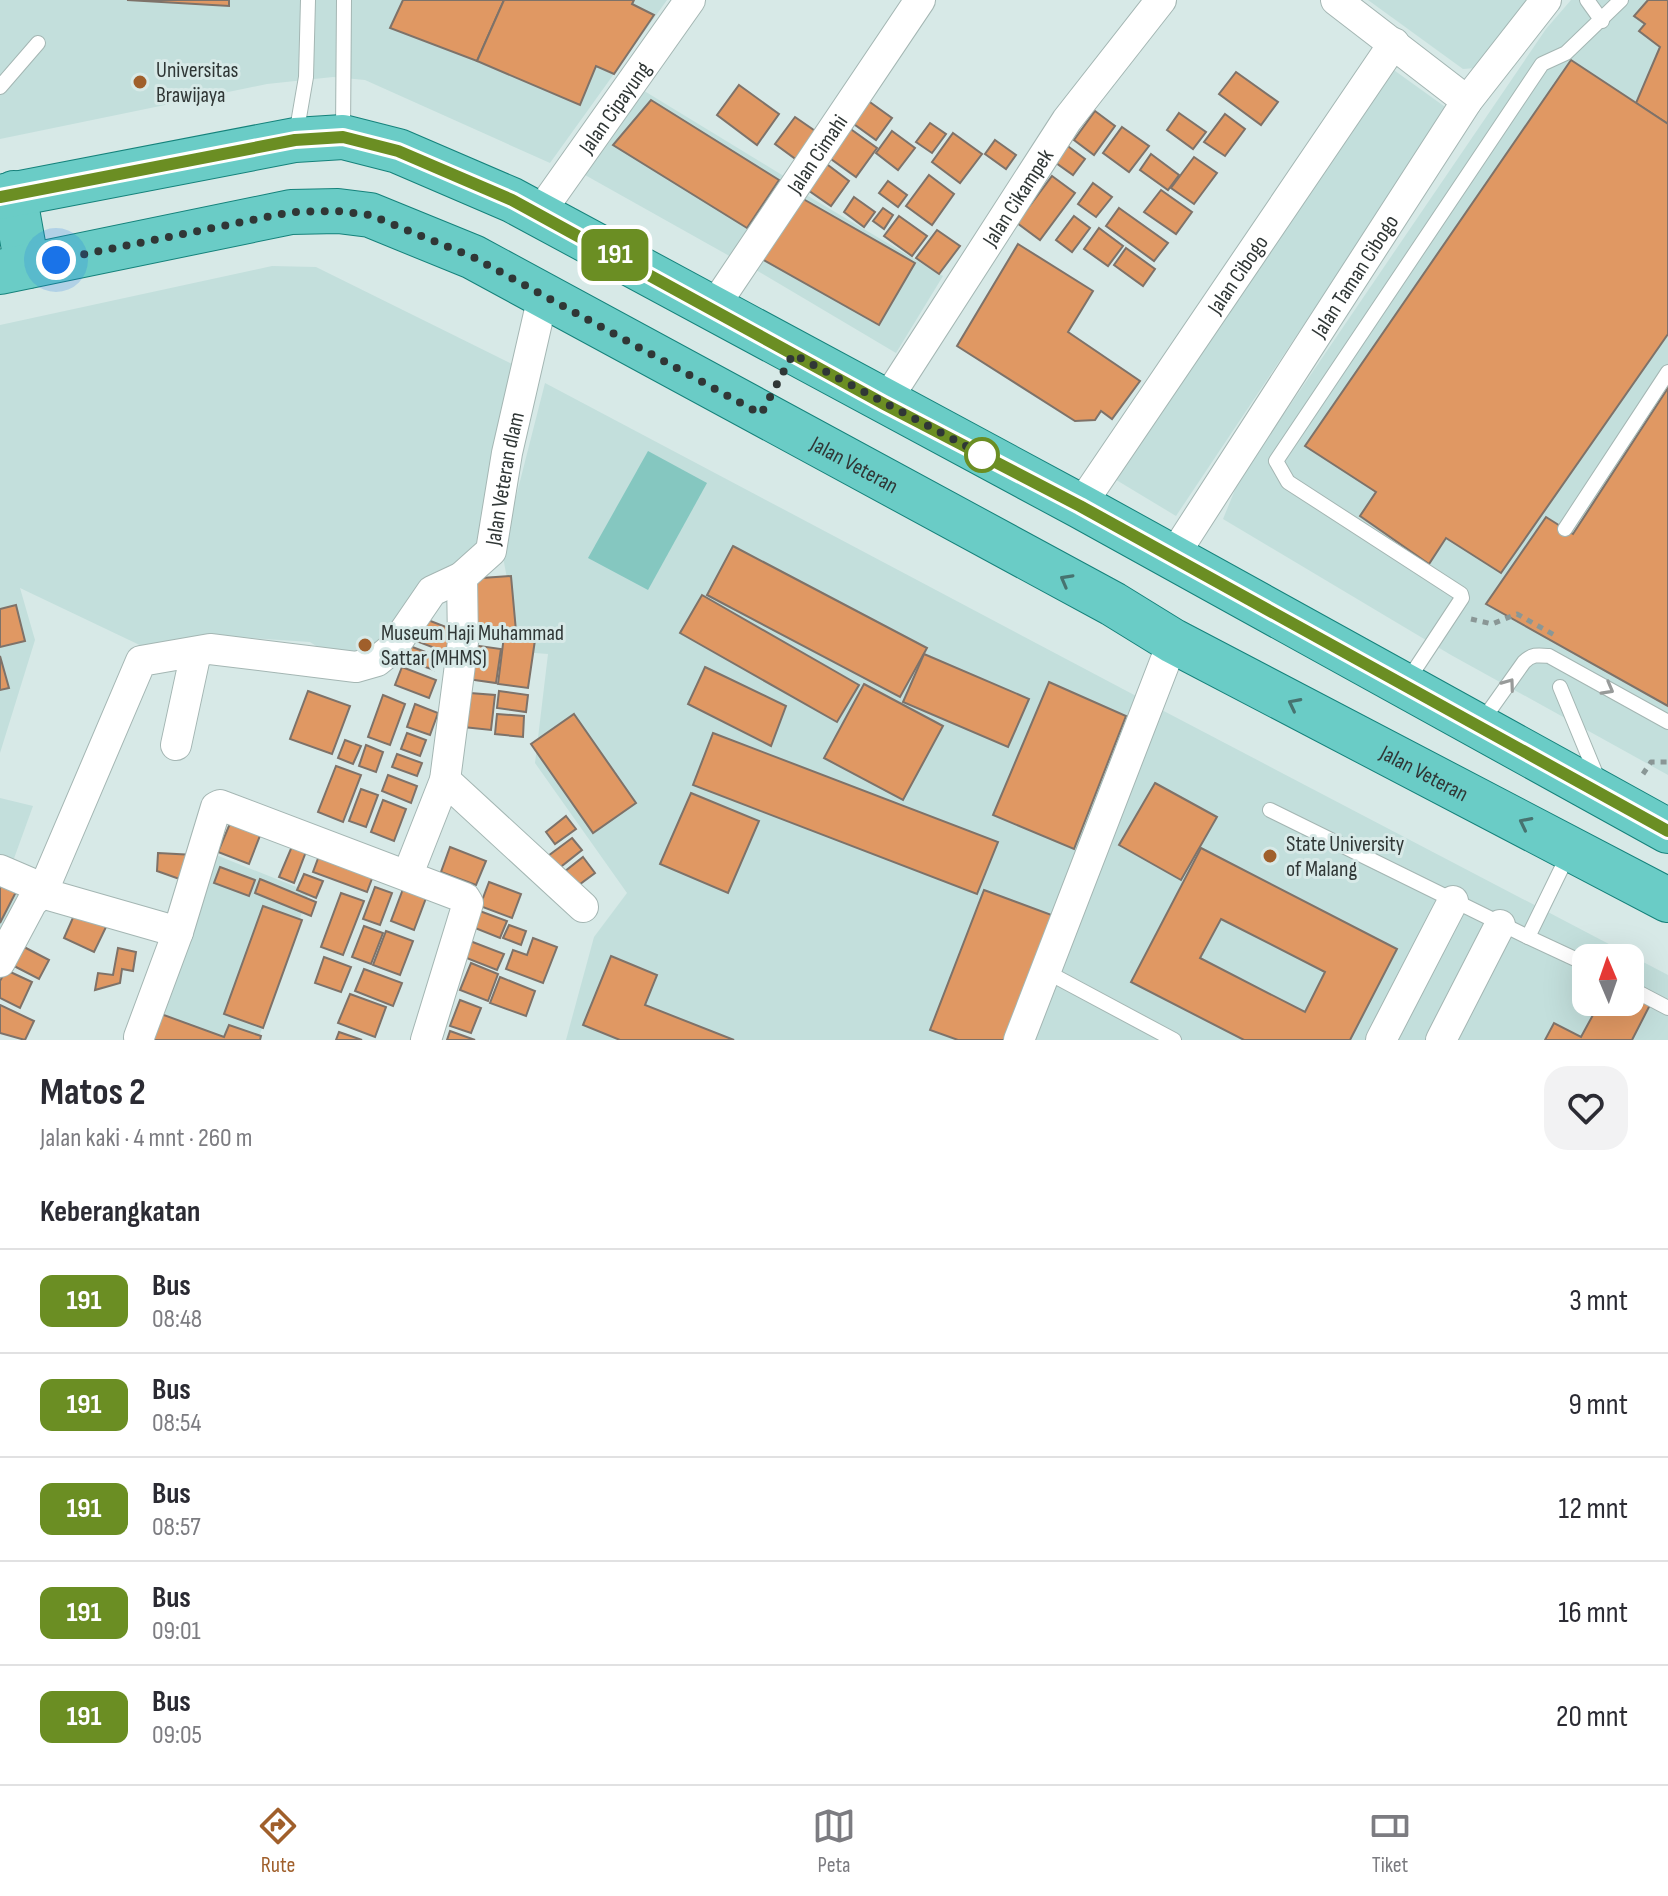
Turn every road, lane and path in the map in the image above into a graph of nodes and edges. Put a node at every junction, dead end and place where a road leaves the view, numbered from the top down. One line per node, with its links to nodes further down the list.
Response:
1 (308, 0): 16 (lane)
2 (344, 0): 15 (lane)
3 (690, 0): 18 (street, Jalan Cipayung)
4 (920, 0): 21 (street, Jalan Cimahi)
5 (1161, 0): 24 (street, Jalan Cikampek)
6 (1336, 0): 12 (street)
7 (1546, 0): 14 (street, Jalan Taman Cibogo)
8 (1587, 0): 10 (lane)
9 (1621, 0): 10 (lane)
10 (1605, 11): 32 (lane)
11 (38, 43): 13 (lane)
12 (1394, 43): 14 (street); 26 (street, Jalan Cibogo)
13 (0, 87)
14 (1467, 101): 28 (street, Jalan Taman Cibogo)
15 (343, 137): 16 (main road); 18 (main road)
16 (295, 140): 17 (main road)
17 (7, 195): 19 (main road)
18 (538, 215): 21 (main road)
19 (13, 269): 20 (main road, Jalan Veteran)
20 (543, 296): 25 (main road, Jalan Veteran); 29 (street, Jalan Veteran dlam)
21 (713, 308): 22 (main road)
22 (793, 354): 24 (main road); 25 (main road)
23 (1668, 372): 27 (lane)
24 (884, 404): 26 (main road)
25 (761, 414): 30 (main road, Jalan Veteran, one-way to 25)
26 (1080, 506): 28 (main road)
27 (1565, 529)
28 (1172, 558): 32 (main road)
29 (462, 577): 31 (street, Jalan Veteran dlam); 39 (street)
30 (1173, 641): 43 (main road, Jalan Veteran, one-way to 30); 55 (street)
31 (196, 652): 36 (street); 46 (street, Jalan Veteran dlam)
32 (1403, 687): 35 (main road)
33 (1560, 687): 40 (lane)
34 (1668, 722): 35 (lane, one-way to 34)
35 (1478, 727): 40 (main road)
36 (176, 745)
37 (1668, 762): 38 (path)
38 (1643, 774)
39 (445, 780): 45 (street); 49 (street)
40 (1606, 800): 42 (main road)
41 (1270, 810): 48 (lane)
42 (1668, 831)
43 (1572, 847): 47 (main road, Jalan Veteran); 52 (lane)
44 (0, 870): 46 (street)
45 (408, 874): 51 (street); 59 (street)
46 (42, 893): 51 (street); 54 (street)
47 (1668, 900)
48 (1453, 901): 50 (lane); 62 (street)
49 (583, 907)
50 (1500, 925): 52 (lane); 63 (street)
51 (178, 932): 58 (street)
52 (1528, 937): 53 (lane)
53 (1572, 957)
54 (0, 962)
55 (1047, 972): 60 (street); 61 (lane)
56 (1644, 995): 57 (lane)
57 (1668, 1008)
58 (139, 1037)
59 (426, 1040)
60 (1019, 1040)
61 (1174, 1040)
62 (1381, 1040)
63 (1441, 1040)

